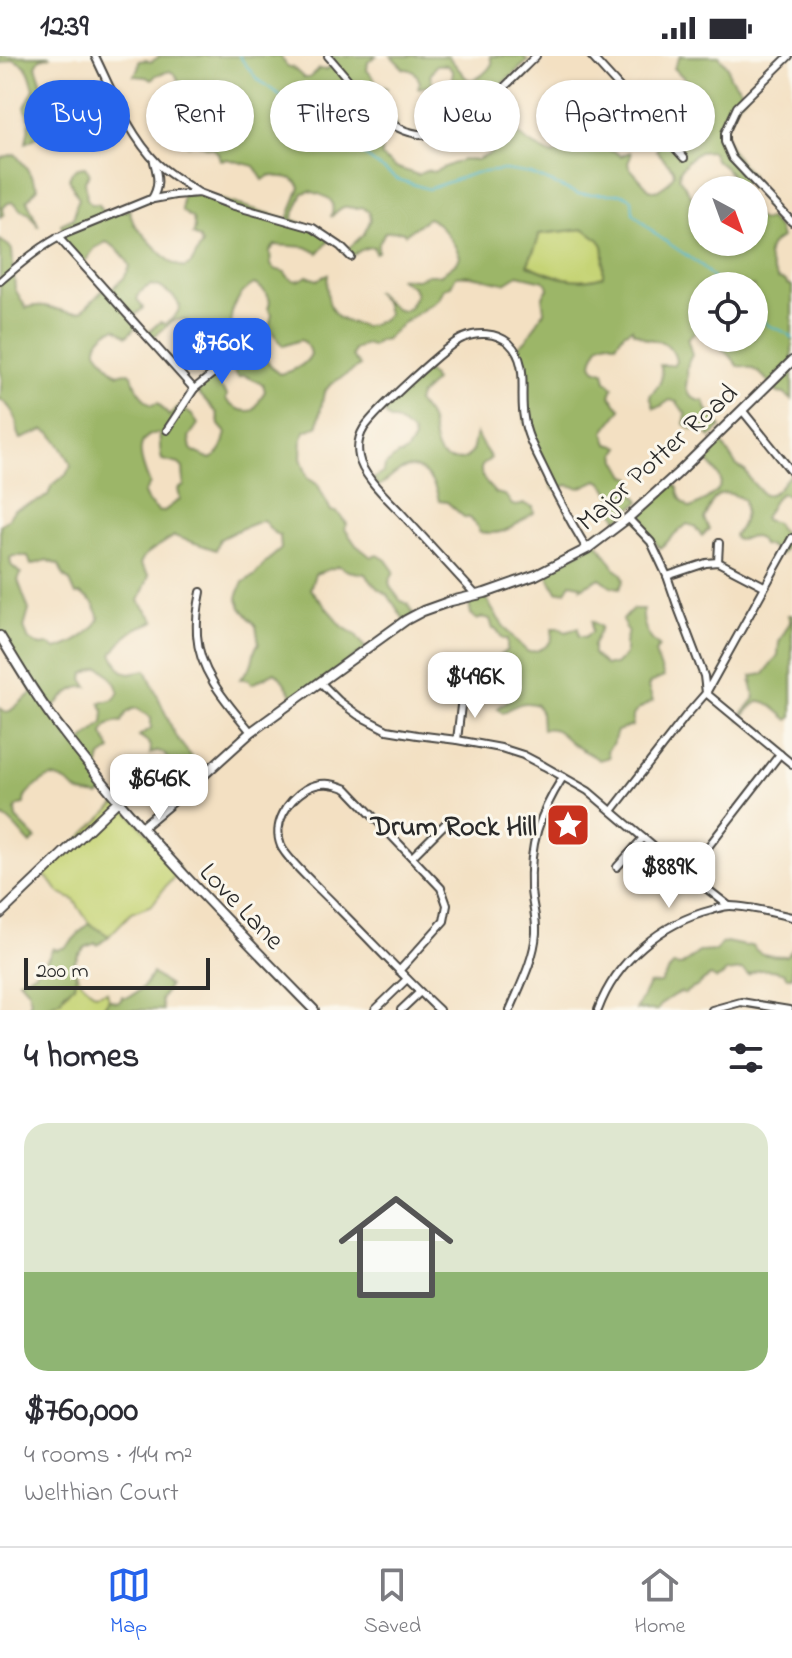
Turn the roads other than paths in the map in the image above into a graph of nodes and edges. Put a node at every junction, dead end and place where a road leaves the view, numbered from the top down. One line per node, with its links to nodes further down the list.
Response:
1 (95, 56): 6 (street)
2 (328, 56): 3 (street)
3 (536, 56)
4 (591, 56): 7 (street)
5 (789, 56): 10 (street)
6 (153, 158): 8 (street); 9 (street)
7 (684, 158)
8 (199, 193): 9 (street); 12 (street)
9 (151, 200): 11 (street)
10 (792, 222)
11 (58, 237): 13 (street); 16 (street)
12 (351, 257)
13 (0, 281)
14 (265, 331): 16 (street)
15 (792, 361): 17 (street, Major Potter Road)
16 (194, 389): 18 (street)
17 (742, 410): 19 (street); 20 (street, Major Potter Road)
18 (167, 430)
19 (792, 472)
20 (628, 518): 23 (street, Major Potter Road); 25 (street)
21 (792, 538): 26 (street)
22 (719, 543): 24 (street)
23 (587, 549): 28 (street, Major Potter Road); 28 (street)
24 (718, 562): 25 (street); 26 (street)
25 (667, 576): 33 (street)
26 (764, 586): 33 (street)
27 (201, 592): 35 (street)
28 (477, 595): 32 (street, Major Potter Road)
29 (0, 636): 30 (street, Love Lane)
30 (8, 649): 31 (street); 40 (street, Love Lane)
31 (0, 657)
32 (320, 682): 35 (street, Major Potter Road); 36 (street)
33 (706, 693): 37 (street); 41 (street)
34 (462, 697): 36 (street)
35 (251, 732): 43 (street, Major Potter Road)
36 (457, 740): 39 (street)
37 (780, 754): 38 (street); 47 (street)
38 (792, 764)
39 (563, 777): 41 (street); 58 (street)
40 (119, 800): 43 (street, Love Lane); 49 (street)
41 (612, 811): 44 (street)
42 (445, 824): 45 (street)
43 (142, 827): 54 (street, Love Lane)
44 (643, 838): 46 (street); 47 (street)
45 (412, 857): 51 (street); 51 (street)
46 (617, 867)
47 (687, 874): 48 (street)
48 (729, 906): 50 (street); 59 (street)
49 (0, 914)
50 (792, 917)
51 (399, 971): 52 (street)
52 (407, 979): 53 (street); 55 (street)
53 (420, 992): 56 (street); 57 (street)
54 (314, 1010)
55 (375, 1010)
56 (401, 1010)
57 (439, 1010)
58 (510, 1010)
59 (598, 1010)
60 (712, 1010): 61 (street)
61 (789, 1010)

